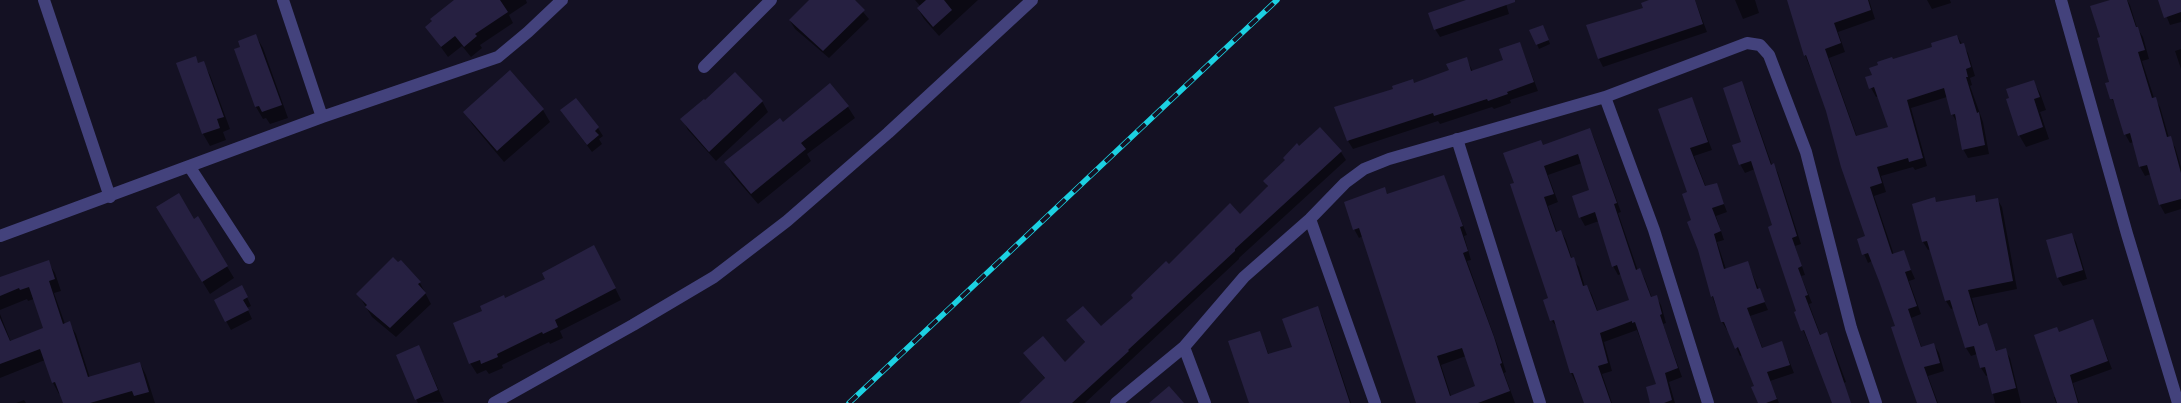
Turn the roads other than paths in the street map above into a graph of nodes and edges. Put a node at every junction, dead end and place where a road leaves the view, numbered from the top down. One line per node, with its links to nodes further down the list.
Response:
1 (44, 0): 12 (street)
2 (282, 0): 9 (street)
3 (562, 0): 9 (street)
4 (771, 0): 7 (street)
5 (1032, 0): 17 (street)
6 (2061, 0): 24 (street)
7 (704, 66)
8 (1606, 97): 10 (street); 22 (street); 23 (street)
9 (322, 117): 11 (street)
10 (1457, 139): 13 (street); 21 (street)
11 (189, 166): 12 (street); 15 (street)
12 (110, 197): 14 (street)
13 (1310, 220): 16 (street); 20 (street)
14 (0, 236)
15 (248, 258)
16 (1184, 347): 18 (street); 19 (street)
17 (494, 403)
18 (1116, 403)
19 (1205, 403)
20 (1375, 403)
21 (1540, 403)
22 (1708, 403)
23 (1876, 403)
24 (2178, 403)

